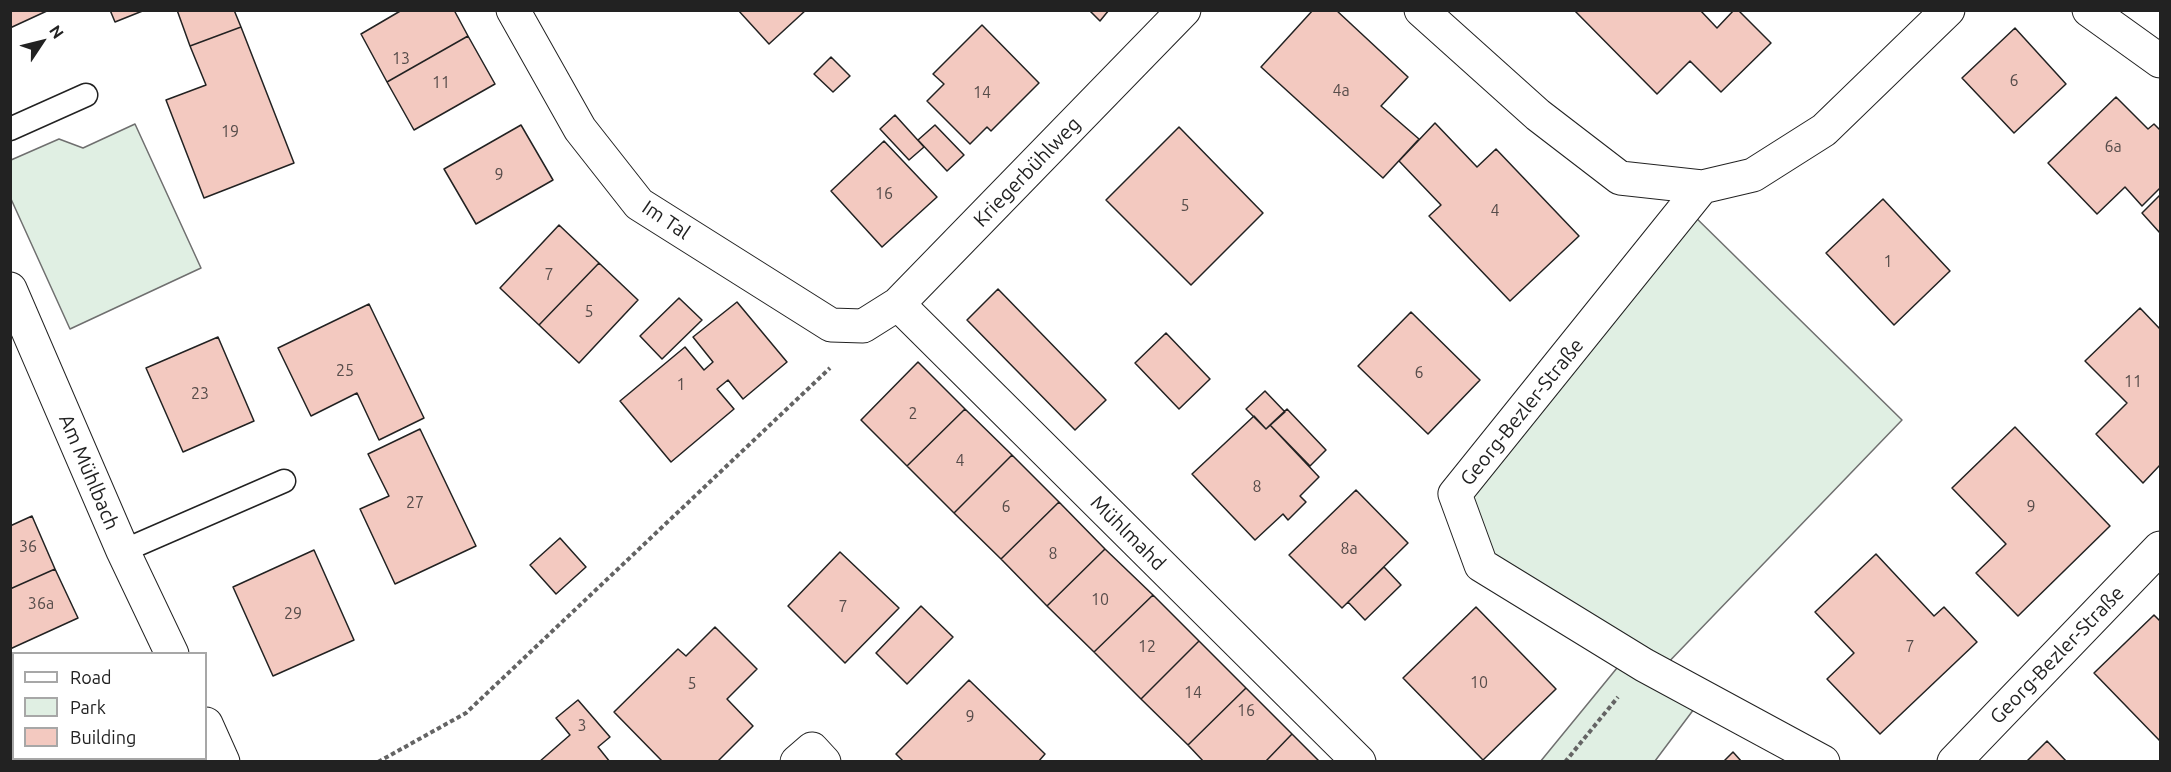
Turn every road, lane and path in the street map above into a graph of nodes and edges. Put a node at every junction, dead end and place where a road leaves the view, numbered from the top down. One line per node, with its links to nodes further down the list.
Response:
1 (513, 10): 12 (street, Im Tal)
2 (1184, 10): 11 (street, Kriegerbühlweg)
3 (1421, 10): 9 (street)
4 (1948, 10): 9 (street)
5 (2089, 10): 6 (street)
6 (2160, 61)
7 (86, 95): 8 (lane)
8 (10, 129)
9 (1702, 188): 17 (street, Georg-Bezler-Straße)
10 (10, 289): 15 (street, Am Mühlbach)
11 (898, 304): 12 (street, Kriegerbühlweg); 23 (street, Mühlmahd)
12 (864, 326): 20 (path)
13 (284, 481): 15 (lane)
14 (2160, 548): 26 (street, Georg-Bezler-Straße)
15 (123, 551): 16 (street, Am Mühlbach)
16 (171, 652)
17 (1644, 665): 24 (path); 25 (street, Georg-Bezler-Straße)
18 (207, 726): 19 (street)
19 (224, 762)
20 (378, 762)
21 (797, 762): 22 (street)
22 (824, 762)
23 (1359, 762)
24 (1565, 762)
25 (1823, 762)
26 (1954, 762)

